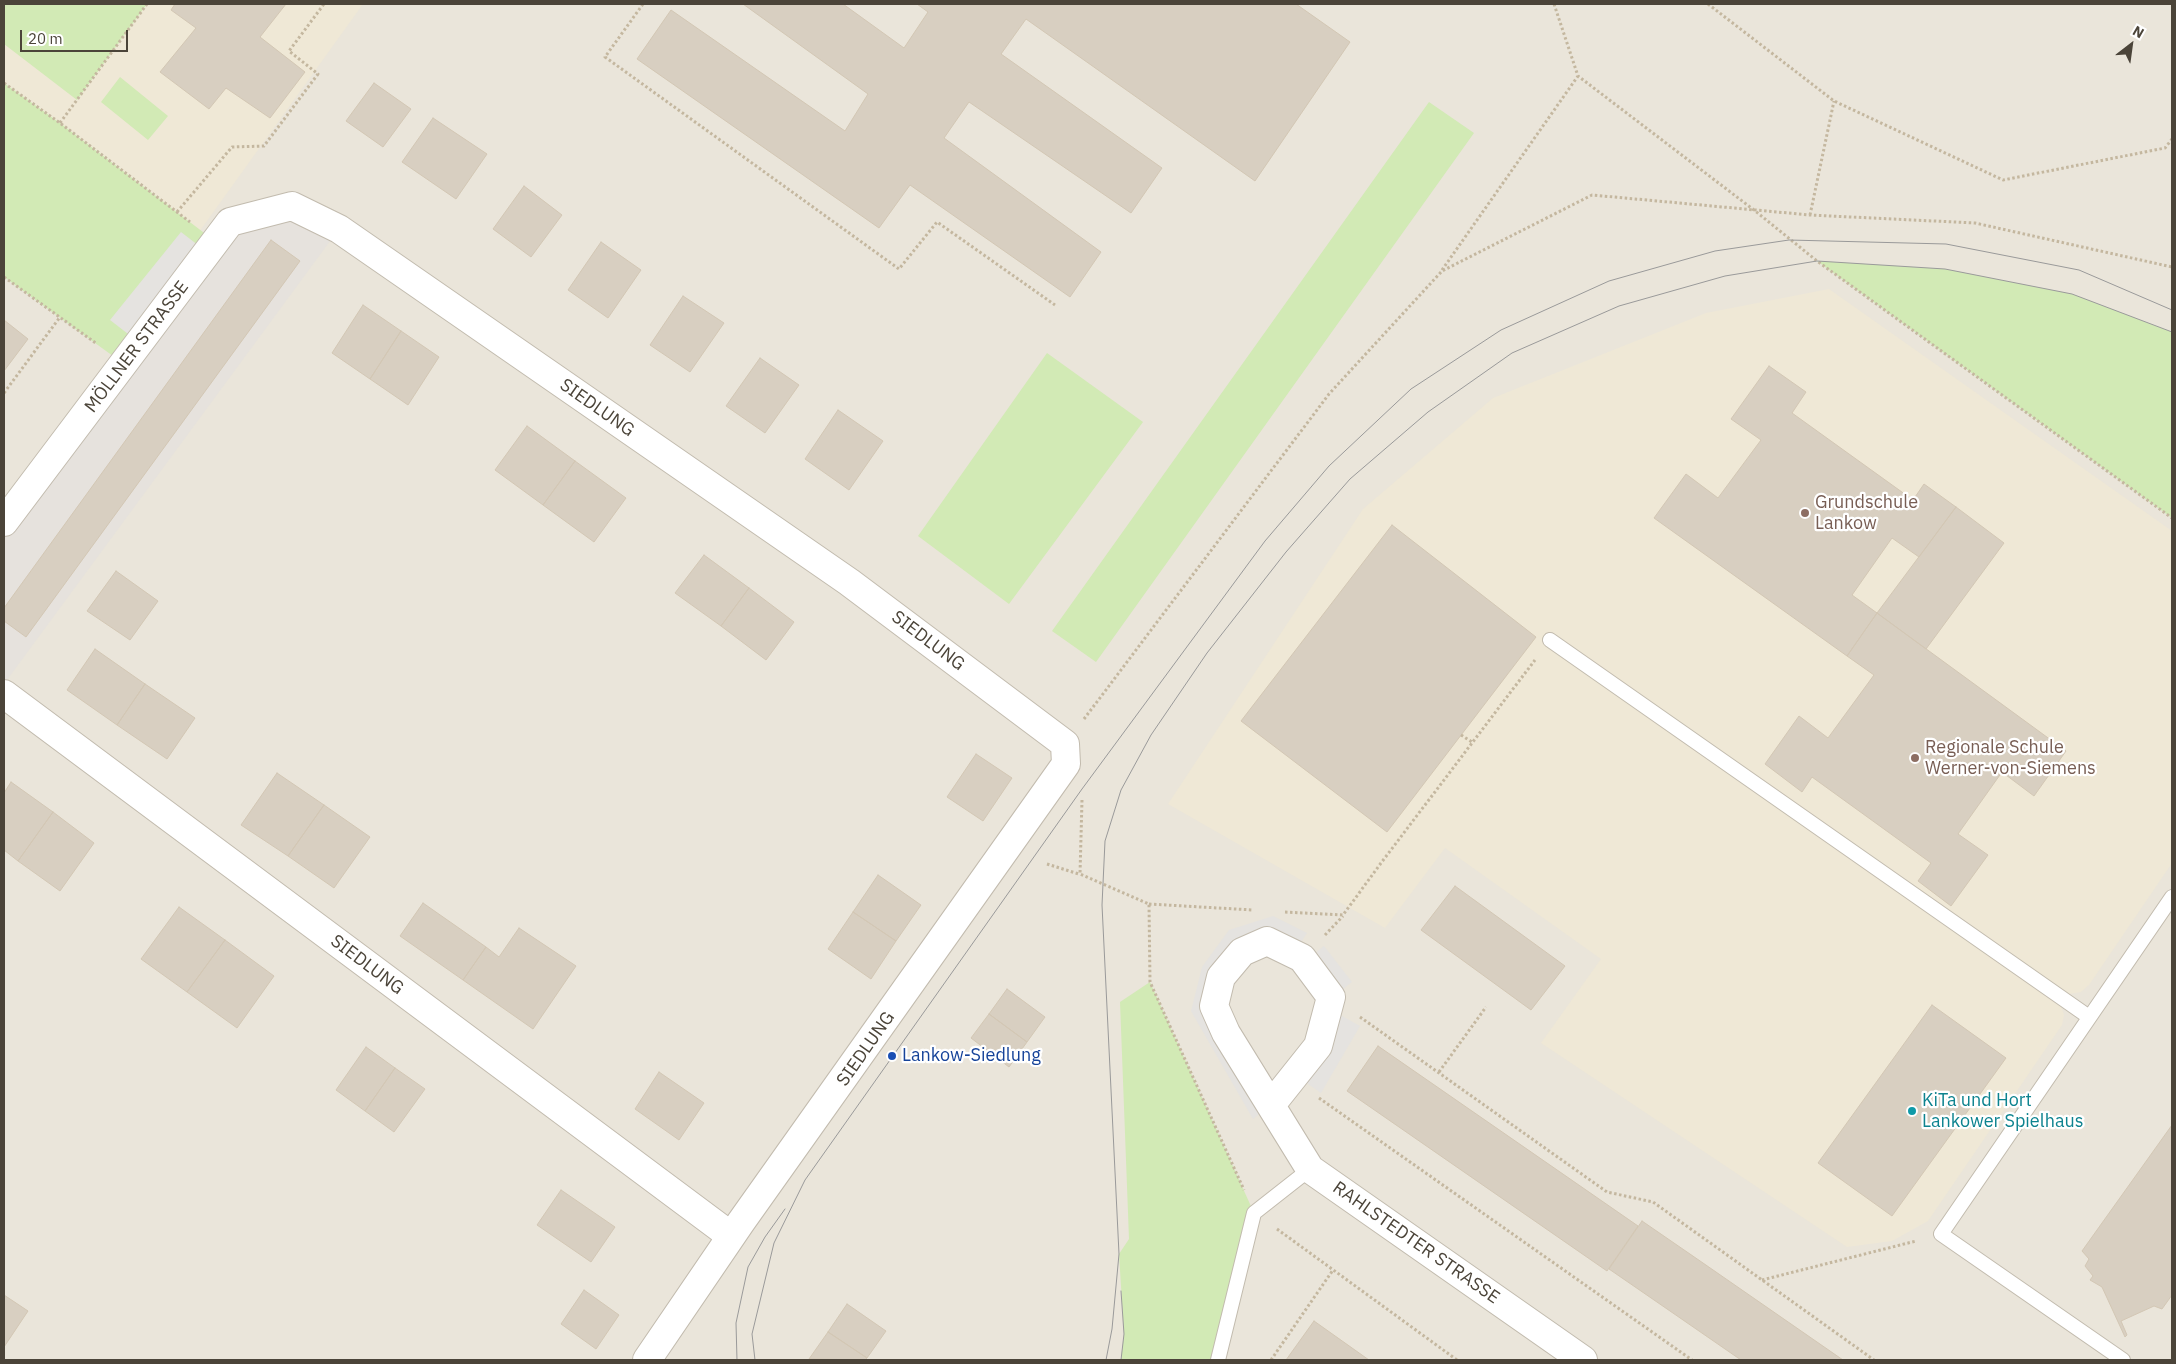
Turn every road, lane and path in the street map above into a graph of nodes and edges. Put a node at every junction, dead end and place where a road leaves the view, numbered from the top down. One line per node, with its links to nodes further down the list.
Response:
1 (147, 4): 9 (path)
2 (324, 4): 13 (path)
3 (643, 4): 19 (path)
4 (1554, 4): 6 (path)
5 (1708, 4): 8 (path)
6 (1578, 76): 12 (path); 17 (path)
7 (4, 83): 9 (path)
8 (1834, 101): 10 (path); 14 (path)
9 (60, 123): 13 (path)
10 (2172, 140)
11 (292, 206): 15 (street, MÖLLNER STRASSE); 29 (street, SIEDLUNG)
12 (1754, 210): 14 (path); 17 (path); 23 (path)
13 (177, 212): 15 (path)
14 (1810, 215): 16 (path)
15 (216, 242): 21 (street, MÖLLNER STRASSE)
16 (2172, 267)
17 (1442, 271): 29 (path)
18 (4, 277): 20 (path)
19 (1055, 305)
20 (60, 317): 21 (path); 22 (path)
21 (124, 364): 24 (street, MÖLLNER STRASSE)
22 (4, 393)
23 (2172, 518)
24 (4, 522)
25 (1550, 640): 28 (path); 38 (lane)
26 (4, 694): 44 (street, SIEDLUNG)
27 (1461, 734): 28 (path)
28 (1472, 742): 35 (path)
29 (1065, 744): 44 (street, SIEDLUNG)
30 (1047, 864): 31 (path)
31 (1080, 874)
32 (2172, 897): 38 (lane)
33 (1149, 904): 34 (path)
34 (1256, 910)
35 (1275, 912)
36 (1331, 996): 39 (path); 40 (street); 41 (street, RAHLSTEDTER STRASSE)
37 (1486, 1007): 39 (path)
38 (2089, 1017): 43 (lane)
39 (1439, 1072): 46 (path)
40 (1292, 1079): 41 (street); 51 (path)
41 (1271, 1105): 42 (street, RAHLSTEDTER STRASSE)
42 (1310, 1169): 48 (lane); 50 (street, RAHLSTEDTER STRASSE)
43 (1941, 1234): 46 (path); 53 (lane)
44 (731, 1236): 47 (street, SIEDLUNG)
45 (1332, 1270): 49 (path)
46 (1762, 1280): 52 (path)
47 (647, 1360)
48 (1218, 1360)
49 (1271, 1360)
50 (1583, 1360)
51 (1692, 1360)
52 (1874, 1360)
53 (2123, 1360)

